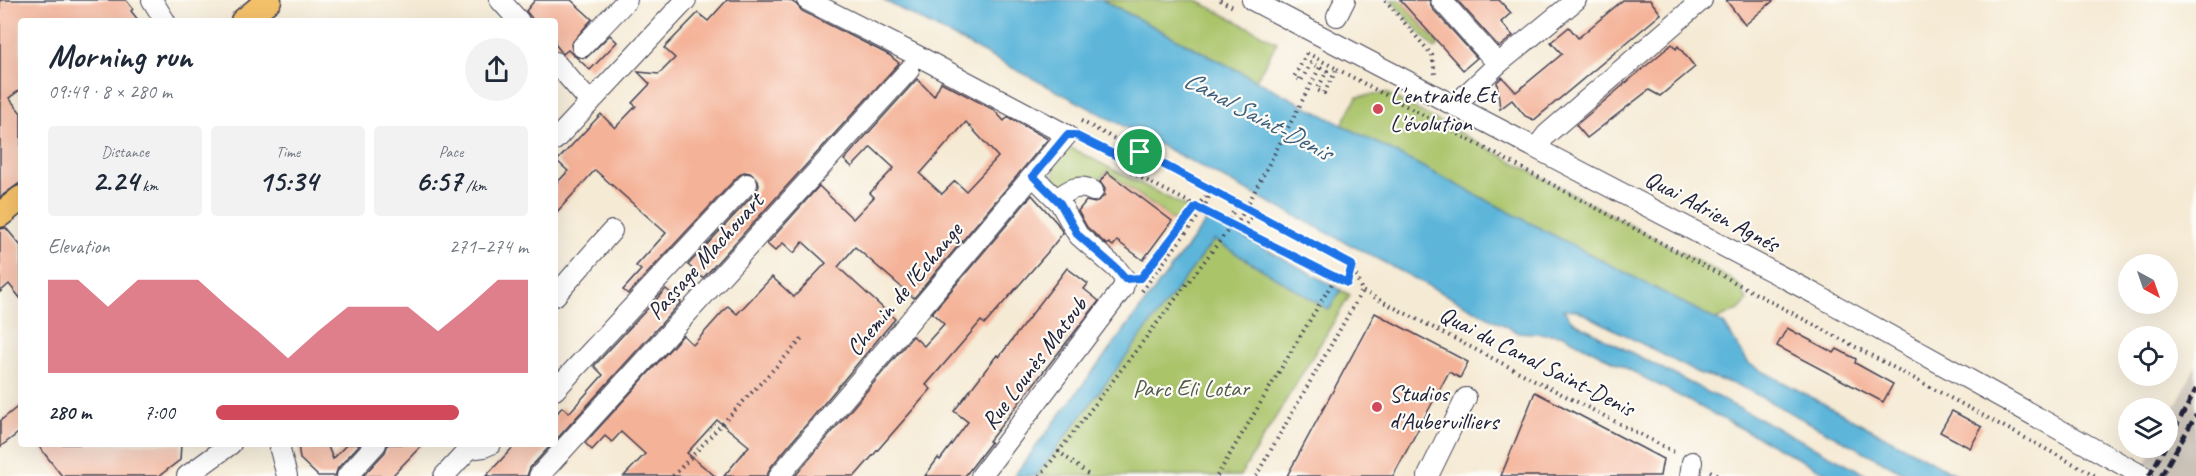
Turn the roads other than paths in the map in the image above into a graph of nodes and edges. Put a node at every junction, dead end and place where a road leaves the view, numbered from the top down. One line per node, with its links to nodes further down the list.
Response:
1 (152, 0): 11 (street)
2 (269, 0): 12 (main road)
3 (500, 0): 13 (street)
4 (627, 0): 14 (street)
5 (686, 0): 18 (street)
6 (807, 0): 22 (street, Chemin de l'Echange)
7 (1251, 0): 19 (street, Quai Adrien Agnés)
8 (1441, 0): 15 (street)
9 (1576, 0): 15 (street)
10 (1702, 0): 21 (street)
11 (163, 18)
12 (247, 18)
13 (516, 18)
14 (582, 47)
15 (1498, 64): 19 (street)
16 (558, 65): 18 (street)
17 (909, 70): 38 (street, Passage Machouart)
18 (591, 102): 20 (street)
19 (1455, 105): 21 (street, Quai Adrien Agnés)
20 (558, 137)
21 (1536, 148): 42 (street, Quai Adrien Agnés)
22 (1033, 176): 25 (street); 39 (street, Chemin de l'Echange)
23 (747, 184): 28 (street)
24 (1093, 191): 25 (street)
25 (1057, 199): 40 (street, Rue Lounès Matoub)
26 (612, 231): 27 (street)
27 (558, 293)
28 (558, 387)
29 (1466, 398): 41 (street)
30 (227, 447): 34 (street)
31 (280, 447): 35 (street)
32 (373, 447): 36 (street)
33 (468, 447): 37 (street)
34 (187, 476)
35 (287, 476)
36 (347, 476)
37 (444, 476)
38 (539, 476)
39 (779, 476)
40 (981, 476)
41 (1428, 476)
42 (2143, 476)

